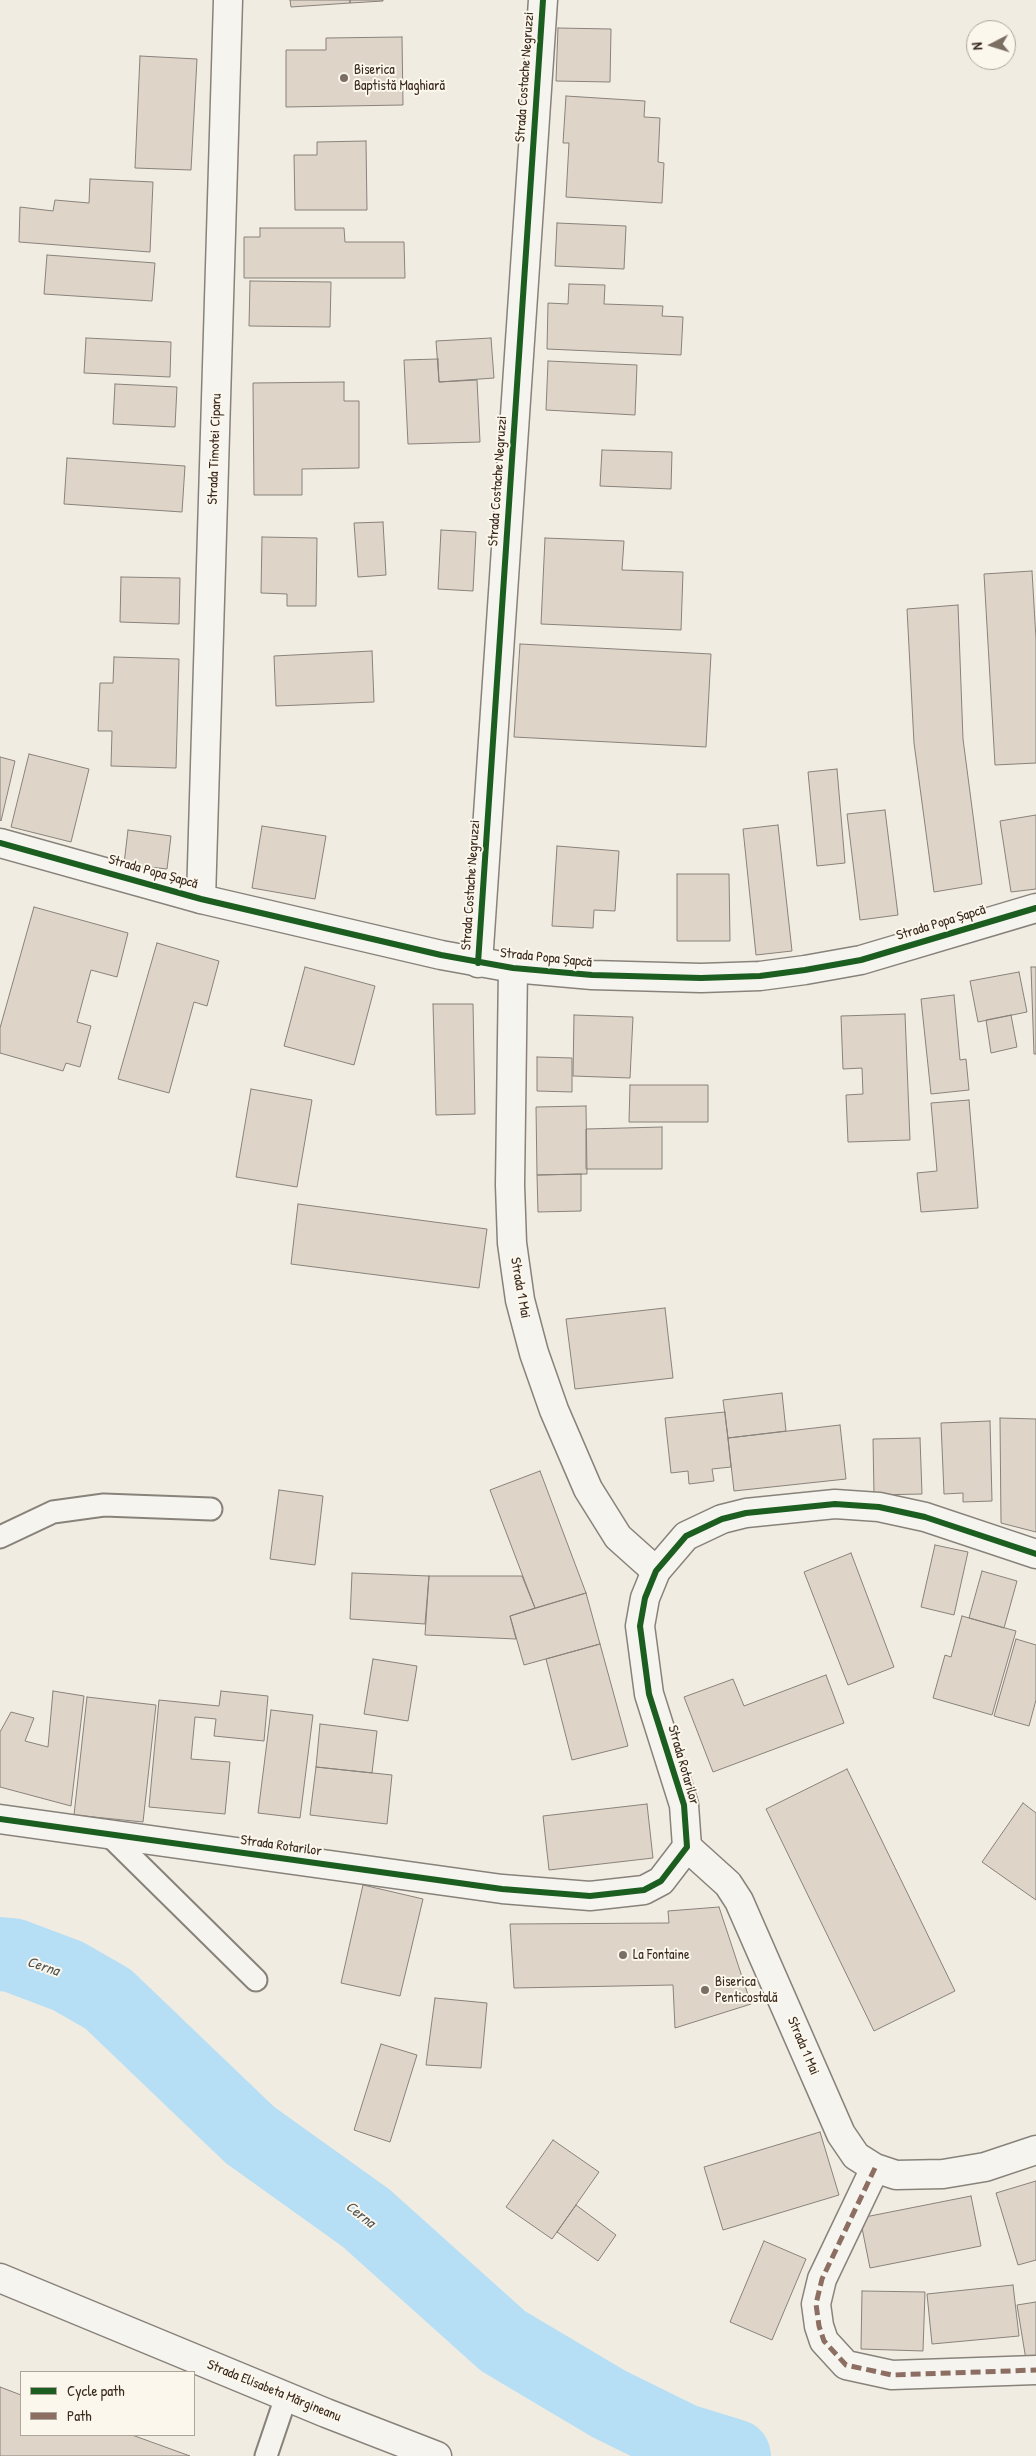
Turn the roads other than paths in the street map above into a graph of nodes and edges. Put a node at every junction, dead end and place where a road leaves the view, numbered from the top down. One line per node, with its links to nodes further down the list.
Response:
1 (228, 0): 4 (street, Strada Timotei Ciparu)
2 (543, 0): 6 (street, Strada Costache Negruzzi)
3 (0, 843): 4 (street, Strada Popa Șapcă)
4 (201, 899): 6 (street, Strada Popa Șapcă)
5 (1036, 908): 7 (street, Strada Popa Șapcă)
6 (478, 963): 7 (street, Strada Popa Șapcă)
7 (513, 968): 11 (street, Strada 1 Mai)
8 (211, 1509): 9 (lane)
9 (0, 1537)
10 (1036, 1554): 11 (street, Strada Rotarilor)
11 (656, 1571): 14 (street, Strada Rotarilor)
12 (0, 1819): 13 (street, Strada Rotarilor)
13 (110, 1836): 14 (street, Strada Rotarilor); 15 (lane)
14 (687, 1847): 17 (street, Strada 1 Mai)
15 (256, 1980)
16 (1036, 2150): 17 (street)
17 (875, 2168): 19 (street)
18 (0, 2278): 20 (street, Strada Elisabeta Mărgineanu)
19 (1036, 2370)
20 (286, 2397): 21 (lane); 22 (street, Strada Elisabeta Mărgineanu)
21 (266, 2456)
22 (437, 2456)

